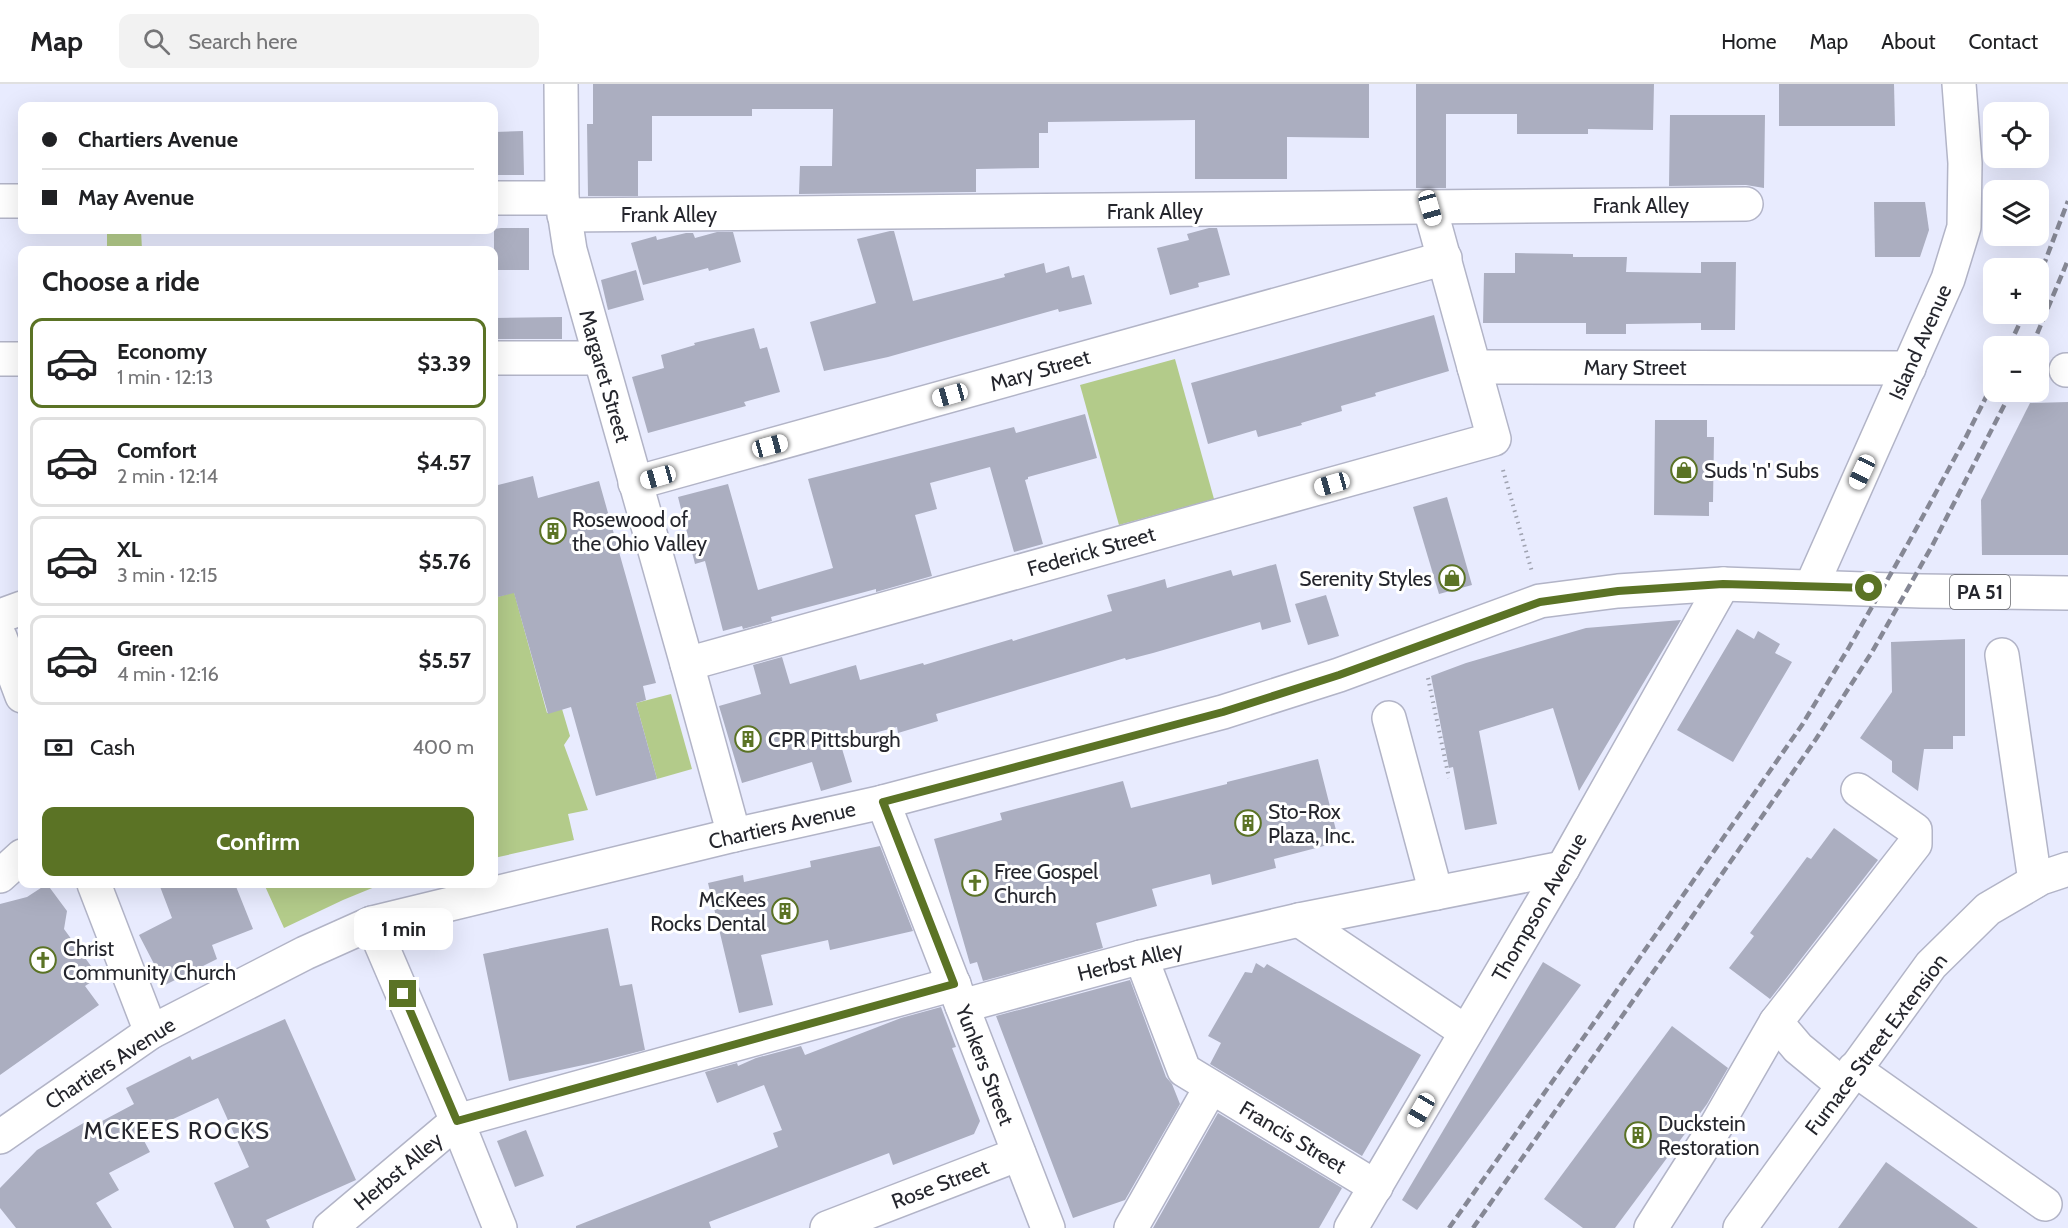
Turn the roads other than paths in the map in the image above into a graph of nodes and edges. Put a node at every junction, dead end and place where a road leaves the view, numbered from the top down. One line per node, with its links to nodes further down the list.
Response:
1 (561, 84): 7 (street, Margaret Street)
2 (1959, 84): 15 (street, Island Avenue)
3 (498, 198): 7 (street, Frank Alley)
4 (0, 201): 5 (street)
5 (18, 201)
6 (1746, 204): 8 (street, Frank Alley)
7 (563, 206): 8 (street, Frank Alley); 11 (street, Margaret Street)
8 (1430, 208): 9 (street)
9 (1445, 258): 14 (street); 16 (street, Mary Street)
10 (498, 358): 11 (street)
11 (600, 358): 16 (street, Margaret Street)
12 (0, 359): 13 (street)
13 (18, 359)
14 (1474, 367): 15 (street, Mary Street); 24 (street, Federick Street)
15 (1909, 368): 18 (street, Island Avenue)
16 (635, 483): 24 (street, Margaret Street)
17 (1723, 584): 18 (street, Chartiers Avenue); 28 (street, Chartiers Avenue); 31 (street, Thompson Avenue)
18 (1812, 585): 19 (street, Chartiers Avenue / PA 51)
19 (2068, 593)
20 (18, 609): 21 (street)
21 (0, 616)
22 (0, 637): 25 (street)
23 (2002, 655): 34 (street)
24 (687, 664): 29 (street, Margaret Street)
25 (18, 685)
26 (1389, 718): 36 (street)
27 (1858, 790): 41 (street)
28 (883, 802): 29 (street, Chartiers Avenue); 40 (street, Yunkers Street)
29 (734, 836): 38 (street, Chartiers Avenue)
30 (18, 860): 33 (street)
31 (1563, 868): 36 (street, Herbst Alley); 43 (street, Thompson Avenue)
32 (2068, 869): 34 (street, Furnace Street Extension)
33 (0, 876)
34 (2035, 881): 44 (street, Furnace Street Extension)
35 (96, 888): 42 (street)
36 (1436, 892): 37 (street, Herbst Alley)
37 (1299, 920): 39 (street, Herbst Alley); 43 (street)
38 (372, 923): 42 (street, Chartiers Avenue); 46 (street)
39 (1141, 957): 40 (street, Herbst Alley); 45 (street, Francis Street)
40 (958, 995): 46 (street, Herbst Alley); 48 (street, Yunkers Street)
41 (1776, 1022): 44 (street); 57 (street)
42 (151, 1032): 47 (street, Chartiers Avenue)
43 (1466, 1032): 49 (street, Thompson Avenue)
44 (1849, 1077): 50 (street); 58 (street, Furnace Street Extension)
45 (1211, 1087): 49 (street, Francis Street); 55 (street)
46 (457, 1121): 51 (street, Herbst Alley); 52 (street)
47 (0, 1137)
48 (1019, 1154): 53 (street, Rose Street); 54 (street, Yunkers Street)
49 (1376, 1187): 56 (street, Thompson Avenue)
50 (2045, 1204)
51 (330, 1228)
52 (500, 1228)
53 (827, 1228)
54 (1048, 1228)
55 (1131, 1228)
56 (1352, 1228)
57 (1651, 1228)
58 (1740, 1228)

